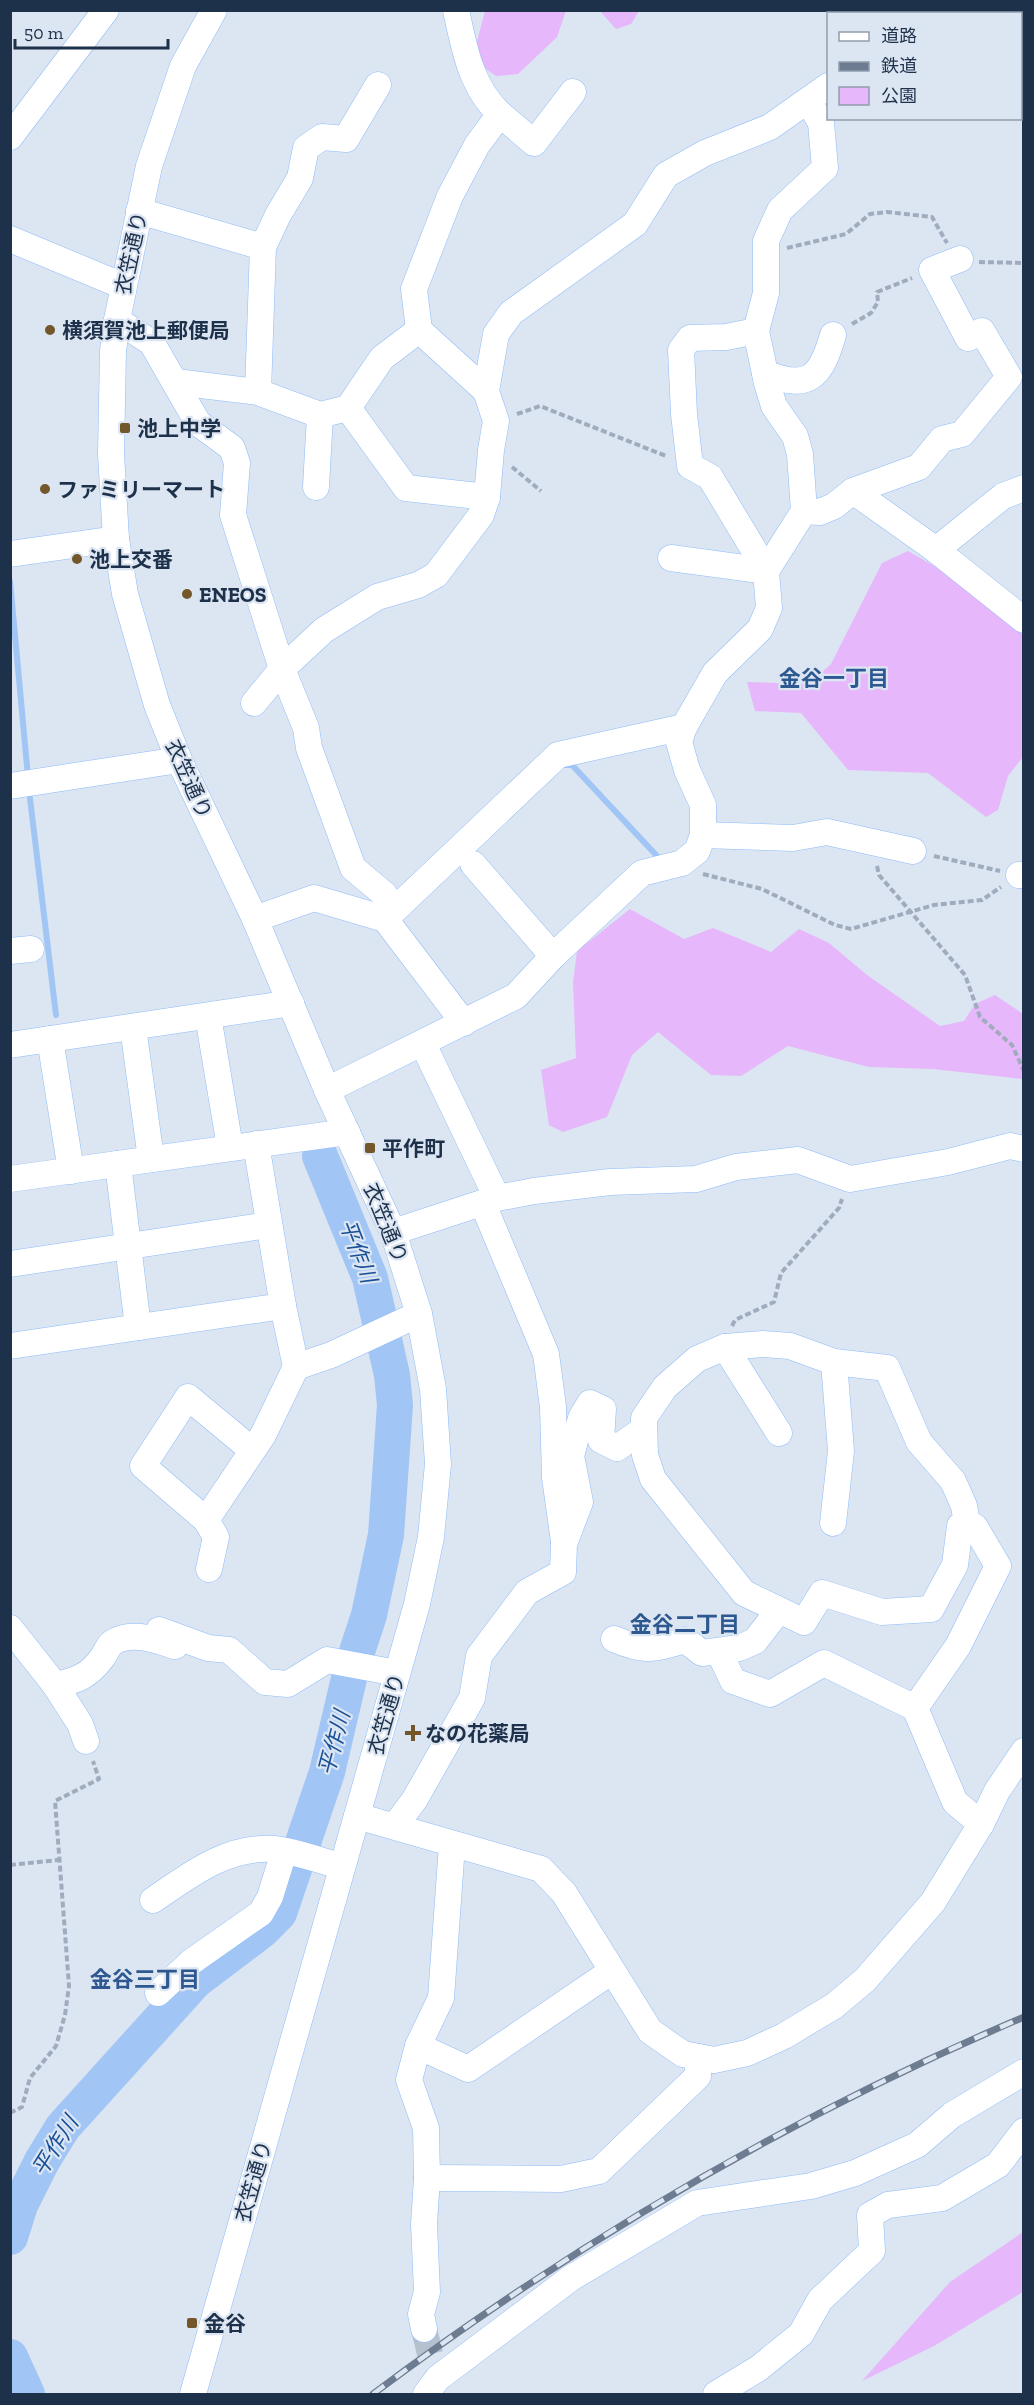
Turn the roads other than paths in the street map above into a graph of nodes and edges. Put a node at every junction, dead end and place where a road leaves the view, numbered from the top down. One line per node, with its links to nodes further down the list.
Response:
1 (106, 10): 9 (street)
2 (214, 10): 10 (street, 衣笠通り)
3 (456, 10): 8 (street)
4 (378, 85): 12 (street)
5 (827, 87): 7 (street)
6 (573, 92): 8 (street)
7 (808, 102): 17 (street); 21 (street)
8 (500, 114): 16 (street)
9 (10, 137)
10 (139, 211): 12 (street); 14 (street, 衣笠通り)
11 (10, 239): 14 (street)
12 (263, 247): 22 (street)
13 (960, 259): 27 (street)
14 (123, 286): 15 (street, 衣笠通り)
15 (117, 320): 20 (street); 30 (street, 衣笠通り)
16 (419, 330): 21 (street); 23 (street)
17 (756, 331): 19 (street); 34 (street)
18 (832, 334): 19 (street)
19 (765, 373): 29 (street)
20 (176, 382): 22 (street); 36 (street)
21 (486, 391): 28 (street)
22 (258, 392): 24 (street)
23 (348, 408): 24 (street); 28 (street)
24 (320, 415): 25 (street)
25 (316, 487)
26 (1023, 488): 31 (street)
27 (854, 491): 29 (street); 31 (street)
28 (487, 497): 36 (street)
29 (804, 511): 34 (street)
30 (116, 539): 32 (street); 39 (street, 衣笠通り)
31 (936, 550): 35 (street)
32 (10, 554)
33 (671, 558): 34 (street)
34 (761, 569): 38 (street)
35 (1023, 620)
36 (282, 669): 37 (street); 44 (street)
37 (254, 703)
38 (684, 727): 41 (street); 44 (street)
39 (179, 760): 40 (street); 45 (street, 衣笠通り)
40 (10, 786)
41 (704, 835): 42 (street); 46 (street)
42 (913, 851)
43 (473, 864): 46 (street)
44 (390, 914): 45 (street); 49 (street)
45 (255, 920): 47 (street, 衣笠通り)
46 (553, 956): 49 (street)
47 (291, 1003): 48 (street); 54 (street, 衣笠通り)
48 (208, 1016): 50 (street); 57 (street)
49 (464, 1023): 52 (street)
50 (133, 1027): 51 (street); 59 (street)
51 (50, 1040): 53 (street); 61 (street)
52 (423, 1044): 54 (street); 63 (street)
53 (10, 1045)
54 (327, 1090): 55 (street, 衣笠通り)
55 (347, 1132): 56 (street); 65 (street, 衣笠通り)
56 (256, 1144): 57 (street); 64 (street)
57 (230, 1147): 59 (street)
58 (1023, 1149): 63 (street)
59 (151, 1159): 60 (street)
60 (118, 1164): 61 (street); 66 (street)
61 (71, 1171): 62 (street)
62 (10, 1179)
63 (490, 1201): 65 (street); 81 (street)
64 (268, 1224): 66 (street); 68 (street)
65 (393, 1232): 69 (street, 衣笠通り)
66 (128, 1245): 67 (street); 70 (street)
67 (10, 1264)
68 (283, 1306): 70 (street); 74 (street)
69 (418, 1314): 74 (street); 89 (street, 衣笠通り)
70 (138, 1327): 71 (street)
71 (10, 1346)
72 (725, 1347): 73 (street); 75 (street); 76 (street)
73 (834, 1362): 79 (street); 80 (street)
74 (296, 1367): 77 (street)
75 (644, 1429): 81 (street); 83 (street)
76 (779, 1433)
77 (252, 1450): 78 (street); 78 (street)
78 (206, 1520): 82 (street)
79 (832, 1523)
80 (967, 1523): 83 (street); 91 (street)
81 (564, 1544): 96 (street)
82 (209, 1569)
83 (779, 1610): 88 (street)
84 (10, 1628): 90 (street)
85 (159, 1630): 87 (street)
86 (614, 1639): 88 (street)
87 (208, 1648): 89 (street); 90 (street)
88 (719, 1652): 91 (street)
89 (398, 1673): 94 (street, 衣笠通り)
90 (56, 1685): 92 (street)
91 (915, 1708): 95 (street)
92 (86, 1741)
93 (1023, 1751): 95 (street)
94 (357, 1816): 96 (street); 99 (street, 衣笠通り)
95 (981, 1824): 104 (street)
96 (395, 1826): 97 (street)
97 (452, 1845): 101 (street); 103 (street)
98 (285, 1852): 99 (street); 100 (street); 102 (street)
99 (341, 1866): 110 (street, 衣笠通り)
100 (153, 1900)
101 (612, 1971): 103 (street); 104 (street)
102 (158, 1993)
103 (418, 2046): 107 (street)
104 (698, 2057): 107 (street)
105 (1023, 2072): 109 (street)
106 (1023, 2131): 111 (street)
107 (427, 2178): 108 (street)
108 (424, 2329)
109 (432, 2378)
110 (193, 2394)
111 (716, 2394)

